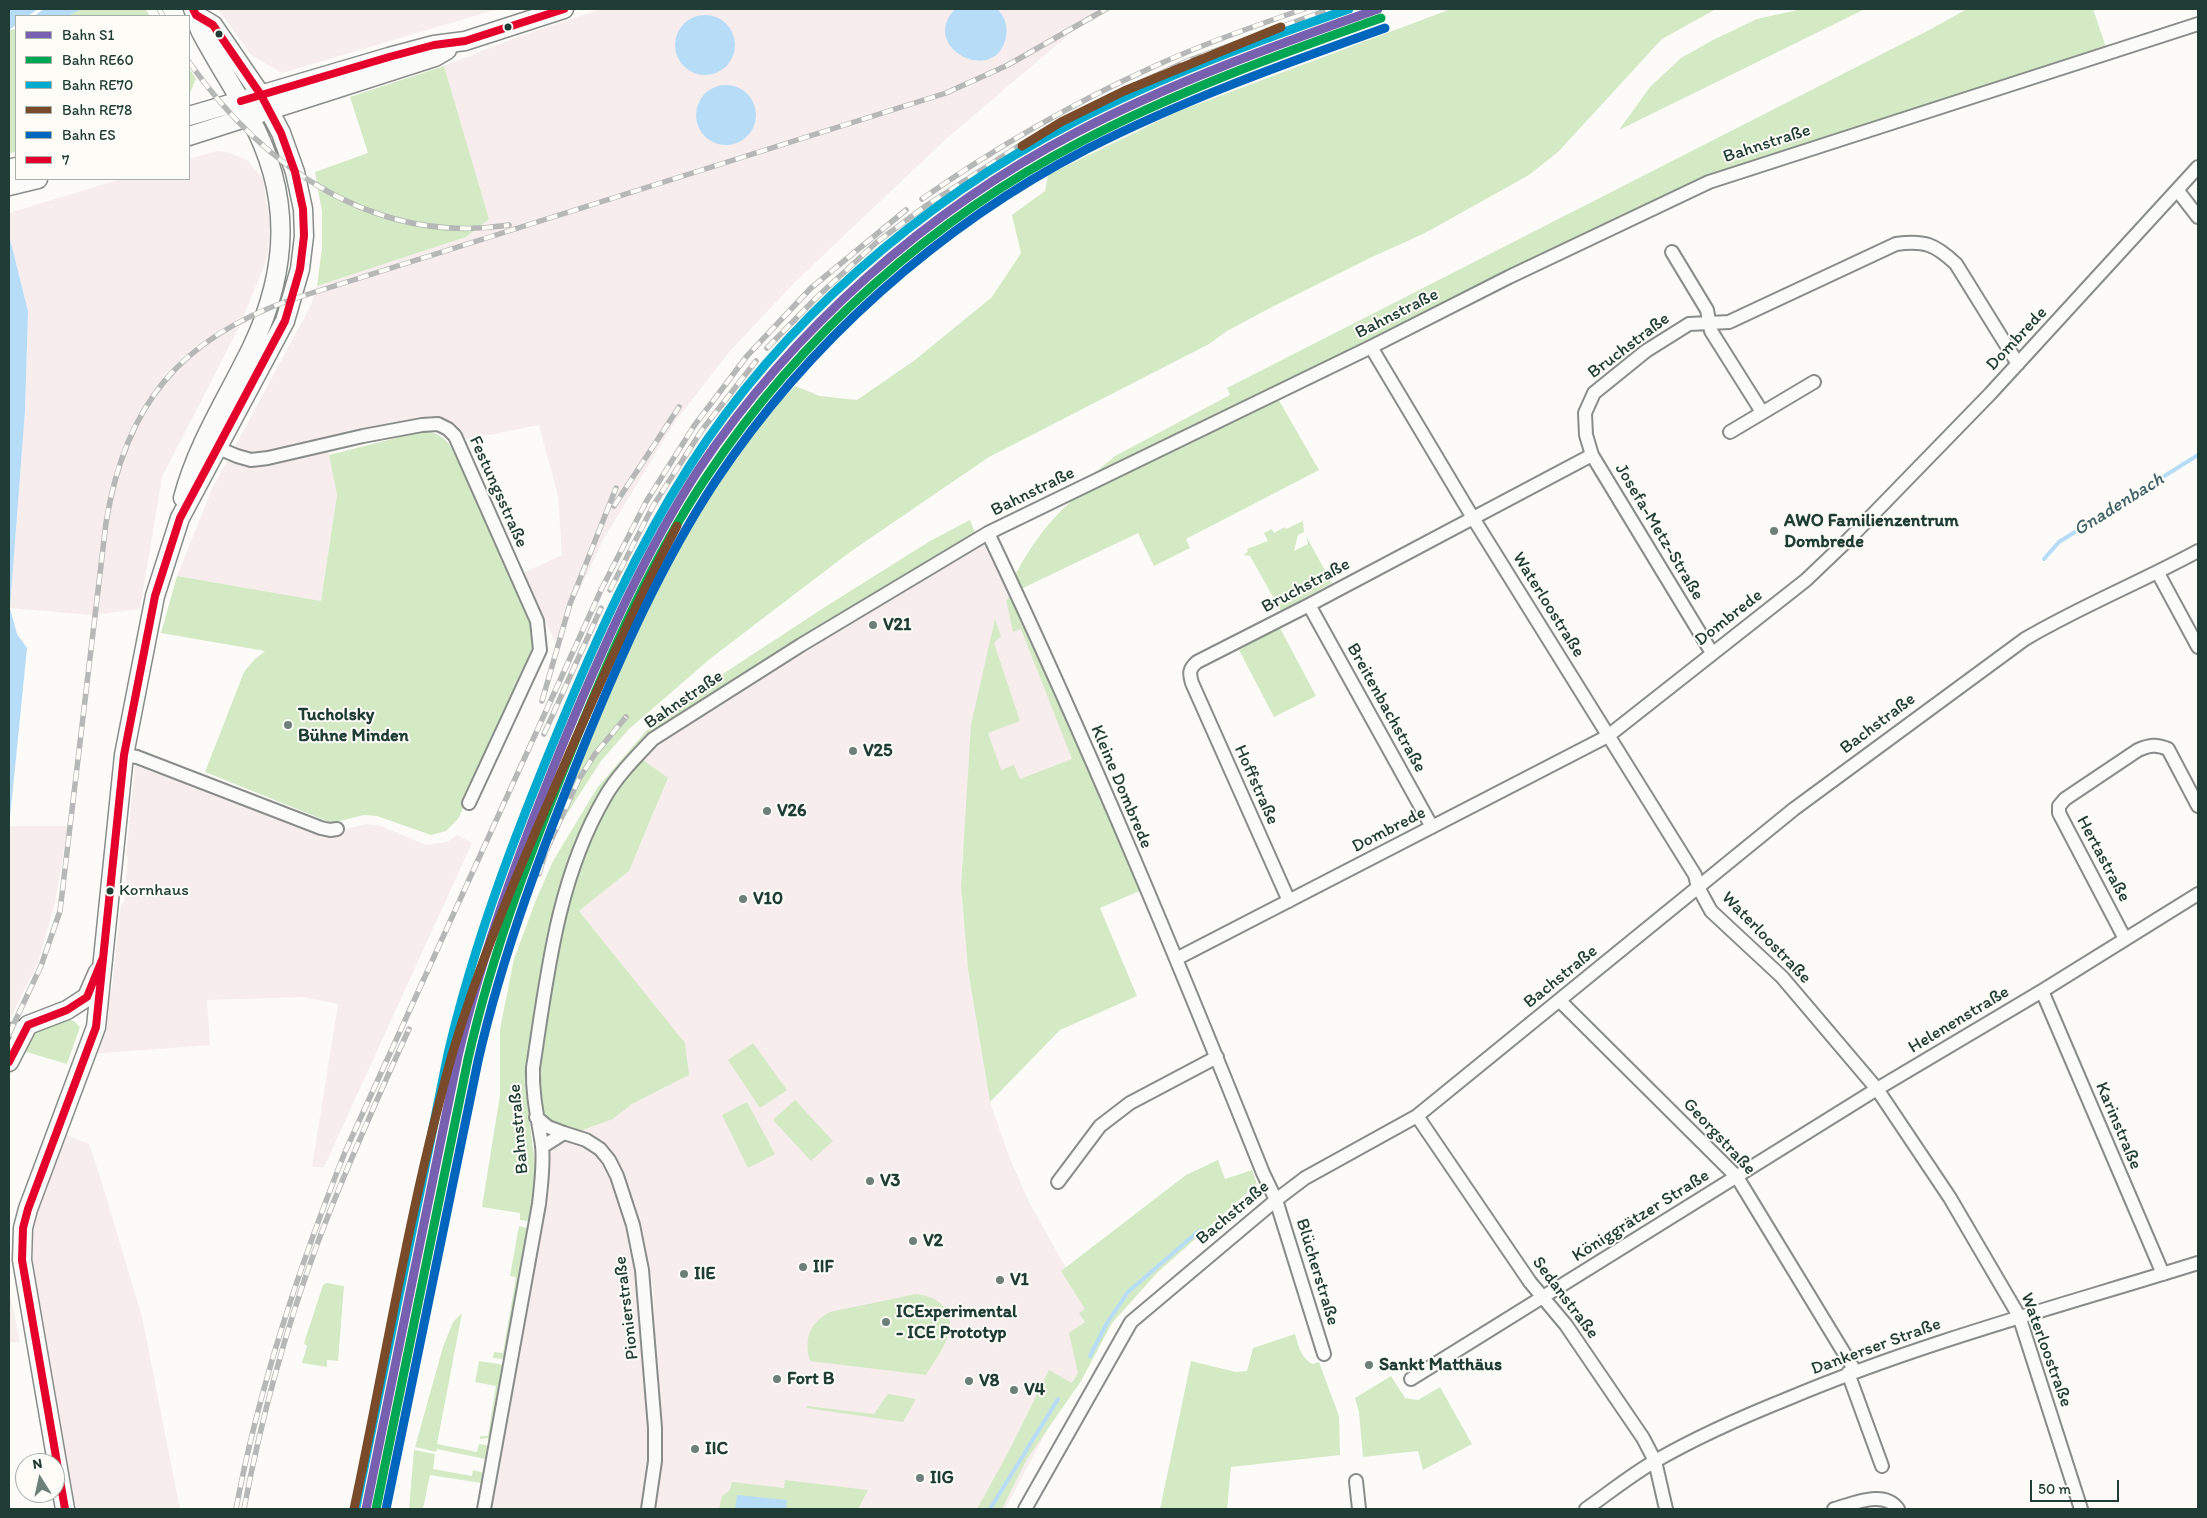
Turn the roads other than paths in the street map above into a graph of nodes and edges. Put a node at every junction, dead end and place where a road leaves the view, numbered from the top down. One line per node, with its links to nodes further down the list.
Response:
1 (564, 9): 5 (main road)
2 (194, 12): 4 (main road); 5 (main road)
3 (2198, 24): 17 (street, Bahnstraße)
4 (241, 101): 5 (main road); 6 (main road); 7 (main road)
5 (265, 103): 7 (main road); 18 (main road)
6 (190, 116)
7 (250, 117): 8 (main road); 16 (main road)
8 (190, 136)
9 (2198, 167): 12 (street, Dombrede)
10 (35, 180): 11 (main road)
11 (9, 186)
12 (2178, 190): 13 (street); 19 (street, Dombrede)
13 (2198, 217)
14 (1672, 252): 15 (street)
15 (1710, 323): 19 (street, Bruchstraße); 21 (street); 24 (street, Bruchstraße)
16 (252, 346): 18 (main road); 23 (main road)
17 (1371, 347): 25 (street, Waterloostraße); 26 (street, Bahnstraße)
18 (269, 354): 23 (main road)
19 (2018, 364): 31 (street, Dombrede)
20 (1814, 382): 21 (street)
21 (1762, 412): 22 (street)
22 (1730, 432)
23 (210, 445): 34 (main road); 35 (street, Festungsstraße)
24 (1592, 455): 25 (street, Bruchstraße); 31 (street, Josefa-Metz-Straße)
25 (1473, 518): 29 (street, Bruchstraße); 33 (street, Waterloostraße)
26 (988, 533): 43 (street, Kleine Dombrede); 55 (street, Bahnstraße)
27 (2198, 551): 28 (street, Bachstraße)
28 (2158, 573): 30 (street); 39 (street, Bachstraße)
29 (1309, 605): 32 (street, Bruchstraße); 37 (street, Breitenbachstraße)
30 (2198, 647)
31 (1712, 653): 33 (street, Dombrede)
32 (1192, 683): 41 (street, Hoffstraße)
33 (1608, 736): 37 (street, Dombrede); 39 (street, Waterloostraße)
34 (124, 755): 38 (street); 44 (main road)
35 (469, 803)
36 (2198, 806): 42 (street, Hertastraße)
37 (1432, 827): 41 (street, Dombrede)
38 (337, 829)
39 (1698, 887): 46 (street, Bachstraße); 53 (street, Waterloostraße)
40 (2198, 894): 42 (street, Helenenstraße)
41 (1289, 901): 43 (street, Dombrede)
42 (2125, 939): 45 (street, Helenenstraße)
43 (1176, 960): 51 (street, Kleine Dombrede)
44 (102, 963): 47 (main road); 50 (main road)
45 (2042, 991): 53 (street, Helenenstraße); 62 (street, Karinstraße)
46 (1560, 1001): 54 (street, Bachstraße); 58 (street, Georgstraße)
47 (67, 1010): 48 (main road); 50 (main road)
48 (28, 1025): 49 (street); 52 (main road)
49 (9, 1031)
50 (90, 1040): 71 (main road)
51 (1216, 1057): 59 (street); 60 (street, Kleine Dombrede)
52 (9, 1062)
53 (1877, 1089): 58 (street, Helenenstraße); 64 (street, Waterloostraße)
54 (1417, 1116): 60 (street, Bachstraße); 63 (street, Sedanstraße)
55 (536, 1117): 56 (street, Pionierstraße); 57 (street, Bahnstraße)
56 (564, 1134): 57 (street); 73 (street, Pionierstraße)
57 (542, 1147): 72 (street, Bahnstraße)
58 (1737, 1177): 63 (street, Königgrätzer Straße); 66 (street, Georgstraße)
59 (1058, 1182)
60 (1276, 1200): 65 (street, Blücherstraße); 74 (street, Bachstraße)
61 (2198, 1263): 62 (street, Dankerser Straße)
62 (2163, 1274): 64 (street, Dankerser Straße)
63 (1542, 1297): 67 (street, Königgrätzer Straße); 68 (street, Sedanstraße)
64 (2019, 1316): 66 (street, Dankerser Straße); 80 (street, Waterloostraße)
65 (1324, 1354)
66 (1851, 1372): 68 (street, Dankerser Straße); 69 (street, Georgstraße)
67 (1411, 1379)
68 (1655, 1461): 76 (street, Dankerser Straße); 77 (street, Sedanstraße)
69 (1882, 1466)
70 (1356, 1481): 75 (street)
71 (65, 1509)
72 (484, 1509)
73 (648, 1509)
74 (1025, 1509)
75 (1358, 1509)
76 (1586, 1509)
77 (1666, 1509)
78 (1834, 1509): 79 (street)
79 (1898, 1509)
80 (2081, 1509)

